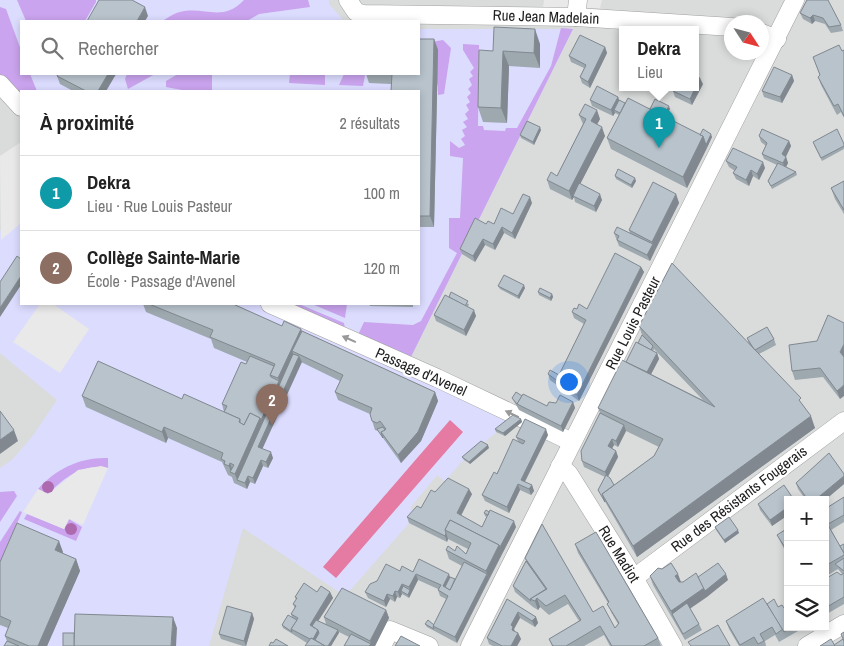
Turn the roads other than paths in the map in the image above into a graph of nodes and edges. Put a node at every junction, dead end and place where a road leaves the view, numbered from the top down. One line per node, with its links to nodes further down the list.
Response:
1 (795, 0): 6 (street, Rue Louis Pasteur)
2 (352, 6): 3 (street, Rue Jean Madelain)
3 (395, 7): 4 (street, Rue Jean Madelain)
4 (570, 8): 5 (street, Rue Jean Madelain)
5 (724, 26)
6 (769, 36)
7 (757, 60): 12 (street, Rue Louis Pasteur)
8 (0, 84): 9 (street)
9 (20, 107)
10 (272, 305): 12 (street, Passage d'Avenel, one-way to 10)
11 (844, 421): 14 (street, Rue des Résistants Fougerais)
12 (572, 442): 13 (street, Rue Louis Pasteur)
13 (560, 466): 14 (street, Rue Madiot); 18 (street, Rue Louis Pasteur)
14 (634, 578): 19 (street, Rue Madiot)
15 (844, 624): 20 (street)
16 (382, 646): 17 (street)
17 (429, 646)
18 (470, 646)
19 (673, 646)
20 (807, 646)

